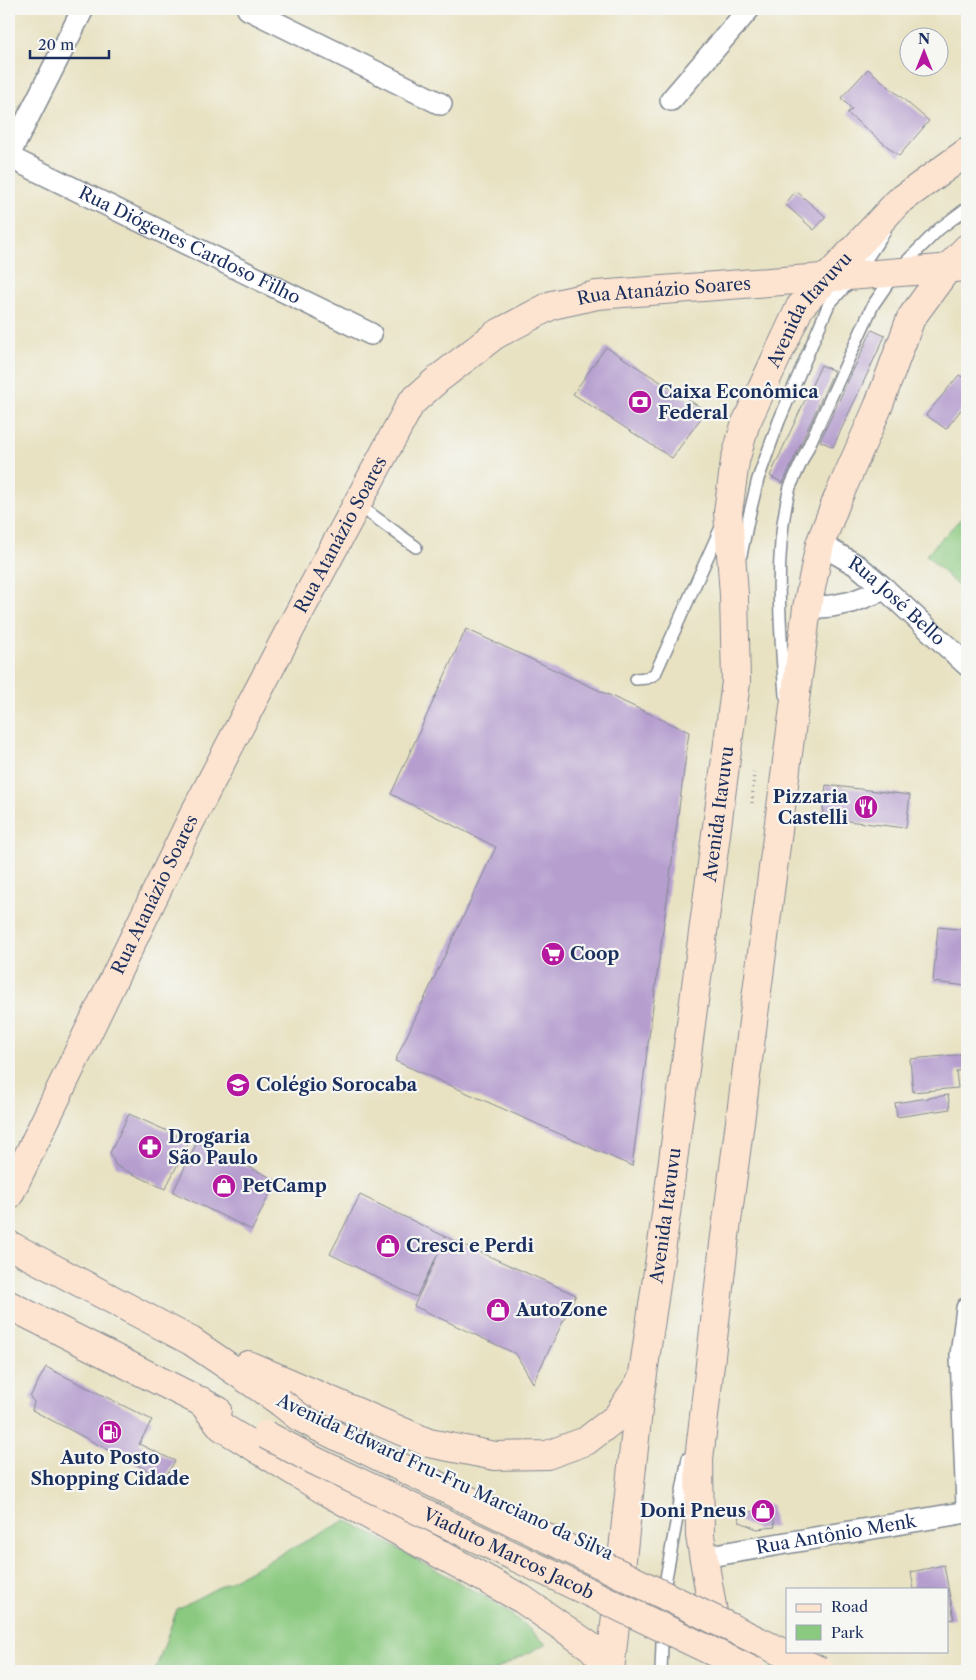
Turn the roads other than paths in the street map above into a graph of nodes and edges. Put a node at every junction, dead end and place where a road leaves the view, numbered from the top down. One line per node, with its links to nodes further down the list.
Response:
1 (83, 9): 7 (street)
2 (248, 9): 5 (street)
3 (749, 9): 4 (street)
4 (671, 100)
5 (441, 104)
6 (967, 152): 8 (main road, Avenida Itavuvu)
7 (9, 156): 15 (street, Rua Diógenes Cardoso Filho)
8 (898, 202): 13 (lane); 14 (main road, Avenida Itavuvu)
9 (967, 208): 12 (lane)
10 (967, 248): 11 (main road)
11 (957, 268): 12 (main road, Rua Atanázio Soares); 18 (main road)
12 (895, 273): 13 (main road, Rua Atanázio Soares); 25 (lane)
13 (855, 276): 14 (main road, Rua Atanázio Soares); 21 (lane)
14 (826, 279): 16 (main road, Rua Atanázio Soares); 17 (main road, Avenida Itavuvu)
15 (371, 334)
16 (357, 504): 19 (lane); 26 (main road, Rua Atanázio Soares)
17 (728, 512): 21 (main road, Avenida Itavuvu); 24 (lane)
18 (820, 544): 20 (street, Rua José Bello); 22 (main road)
19 (416, 547)
20 (885, 589): 22 (street); 23 (street, Rua José Bello)
21 (734, 594): 32 (main road, Avenida Itavuvu)
22 (807, 608): 25 (main road)
23 (967, 665)
24 (636, 679)
25 (789, 752): 27 (main road)
26 (9, 1196)
27 (724, 1244): 37 (main road); 39 (lane)
28 (9, 1245): 31 (main road, Avenida Edward Fru-Fru Marciano da Silva)
29 (9, 1304): 33 (main road)
30 (967, 1308): 35 (street)
31 (191, 1341): 32 (main road); 34 (main road, Avenida Edward Fru-Fru Marciano da Silva)
32 (642, 1381): 38 (main road, Avenida Itavuvu)
33 (200, 1401): 40 (main road); 43 (main road, Viaduto Marcos Jacob, bridge)
34 (279, 1401): 38 (main road, Avenida Edward Fru-Fru Marciano da Silva); 44 (main road, Viaduto Marcos Jacob, bridge)
35 (967, 1506)
36 (967, 1512): 37 (street, Rua Antônio Menk)
37 (704, 1557): 42 (main road)
38 (621, 1560): 39 (main road); 40 (main road, Avenida Itavuvu)
39 (664, 1589): 41 (lane); 42 (main road)
40 (610, 1670)
41 (661, 1671)
42 (722, 1671)
43 (753, 1671)
44 (820, 1671)

